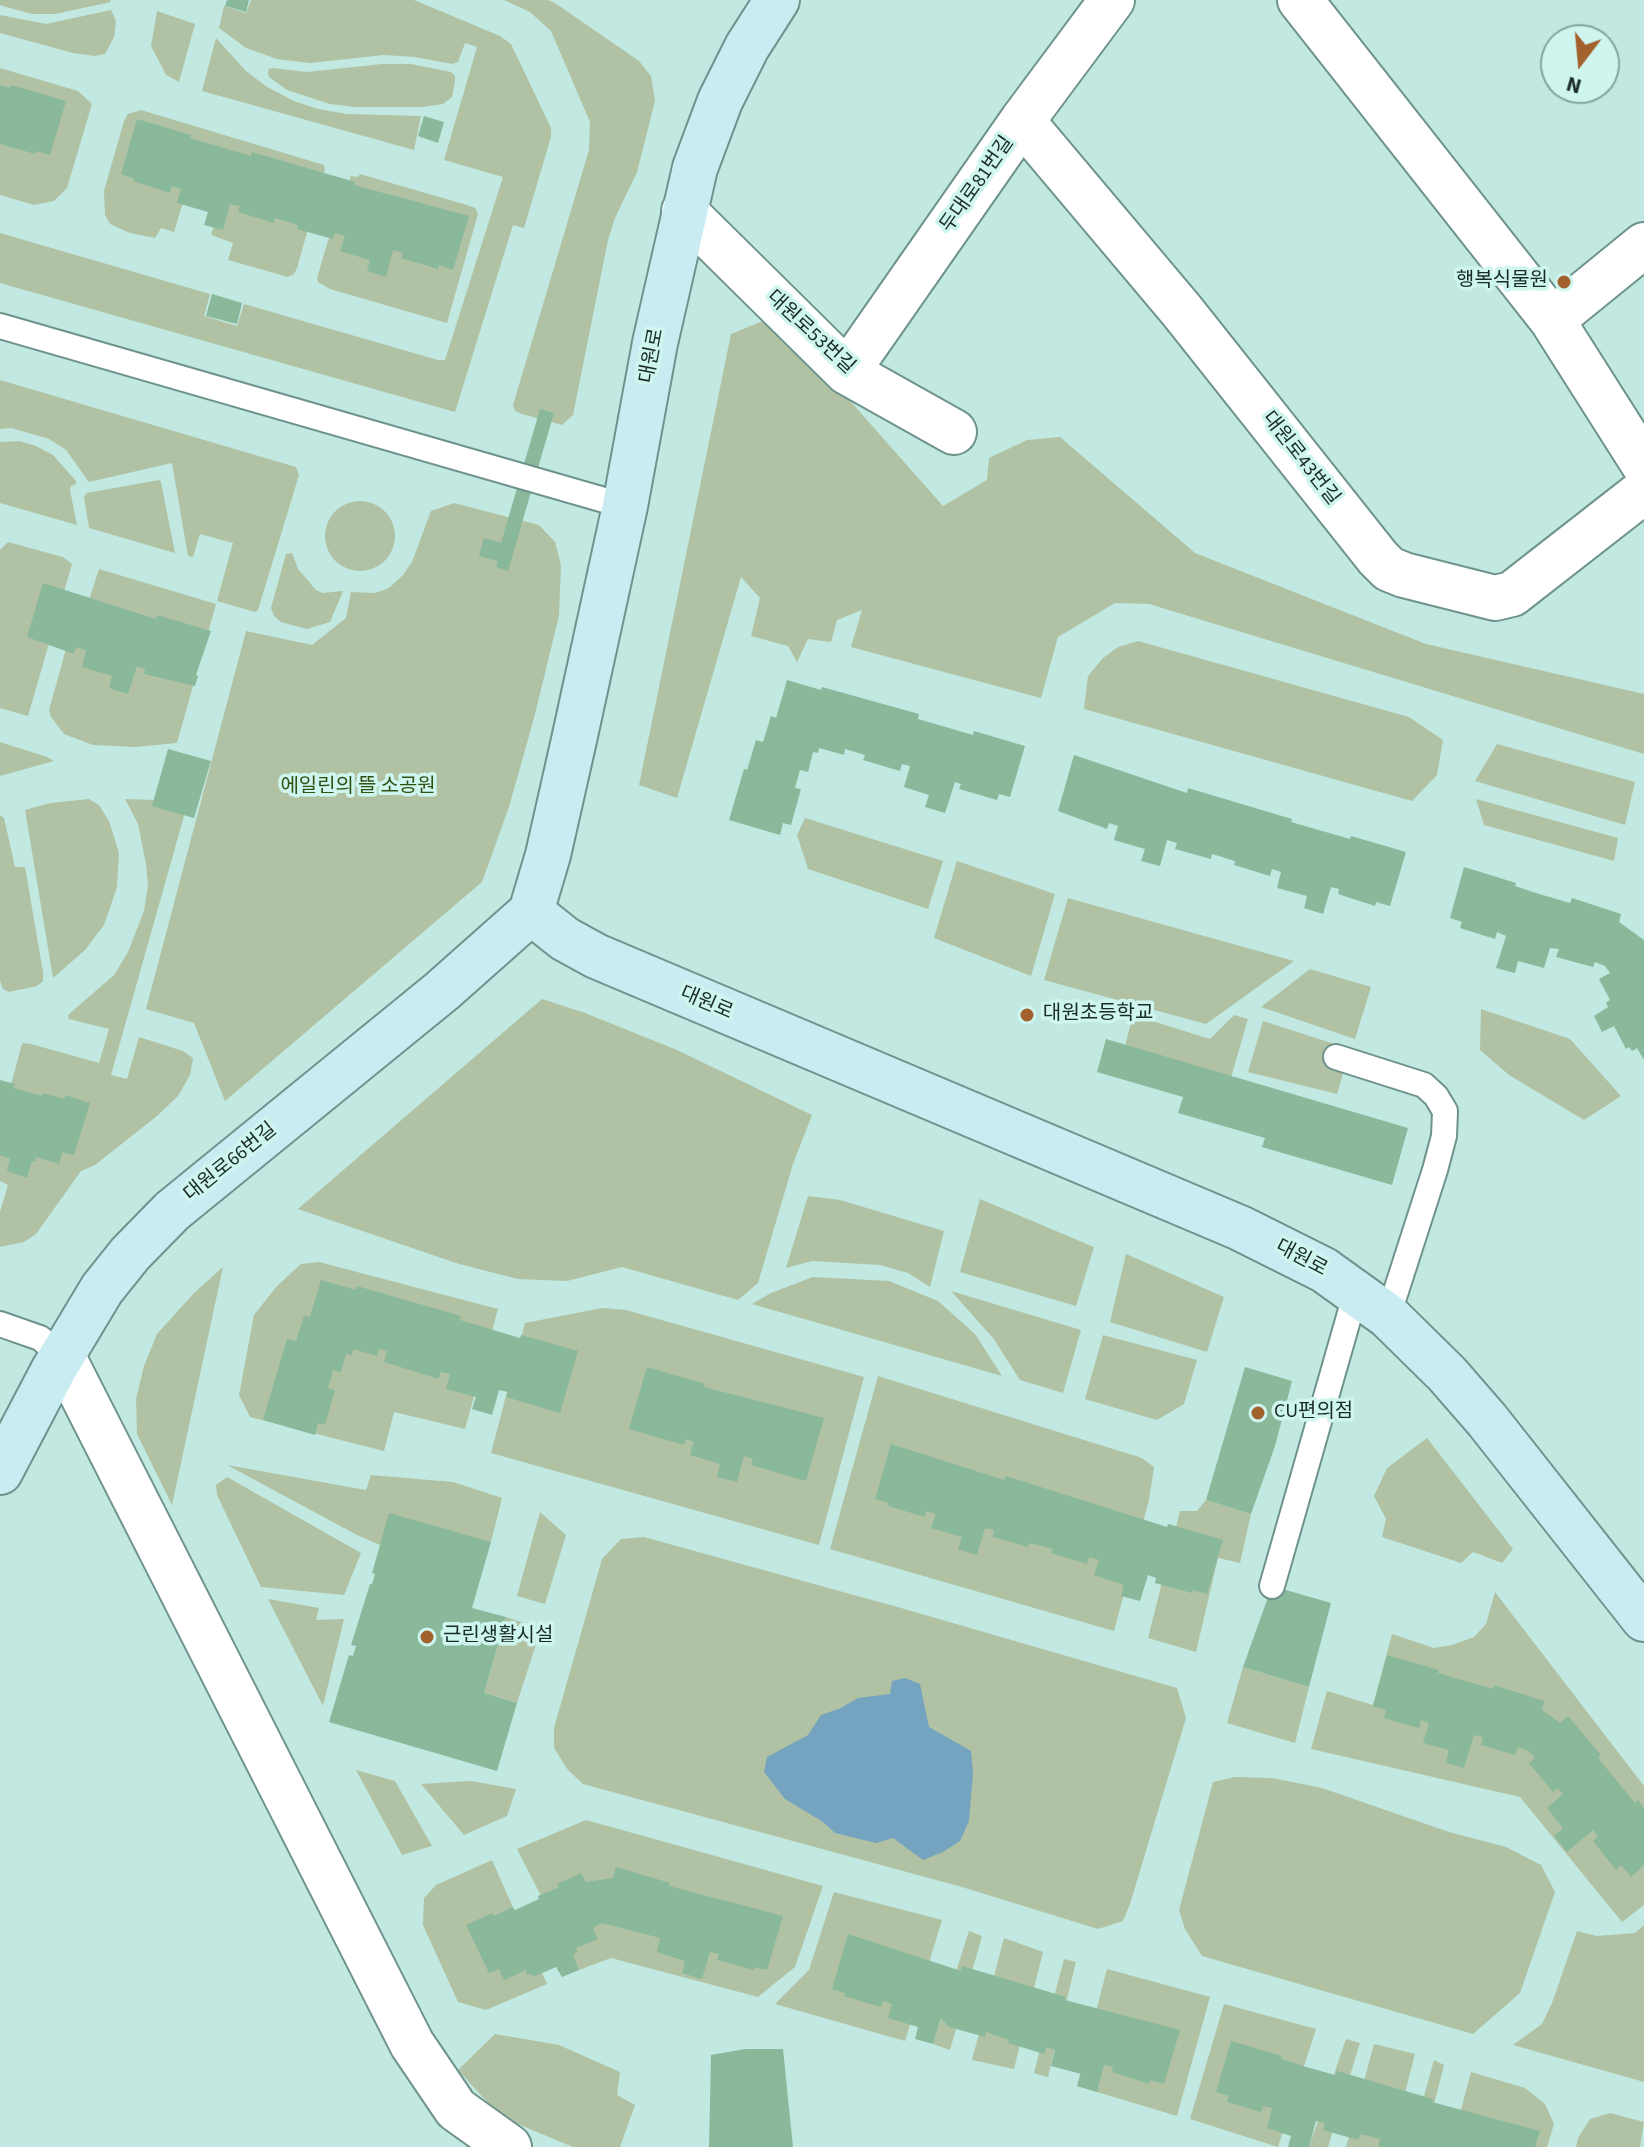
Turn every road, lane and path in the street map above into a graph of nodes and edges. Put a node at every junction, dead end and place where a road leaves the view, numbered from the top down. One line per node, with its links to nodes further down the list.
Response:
1 (777, 0): 5 (street, 대원로)
2 (1112, 0): 4 (street, 두대로81번길)
3 (1300, 0): 7 (street)
4 (1022, 121): 9 (street, 두대로81번길); 12 (street, 대원로43번길)
5 (684, 211): 9 (street, 대원로53번길); 13 (street, 대원로)
6 (1644, 245): 7 (street)
7 (1552, 320): 11 (street)
8 (0, 326): 13 (lane)
9 (847, 372): 10 (street, 대원로53번길)
10 (954, 432)
11 (1644, 465)
12 (1644, 491)
13 (625, 506): 14 (street, 대원로)
14 (531, 912): 16 (street, 대원로); 18 (street, 대원로66번길)
15 (1336, 1057): 16 (lane)
16 (1372, 1304): 20 (lane); 21 (street, 대원로)
17 (0, 1324): 18 (lane)
18 (63, 1357): 19 (street, 대원로66번길); 22 (street)
19 (0, 1472)
20 (1272, 1586)
21 (1644, 1619)
22 (509, 2147)

